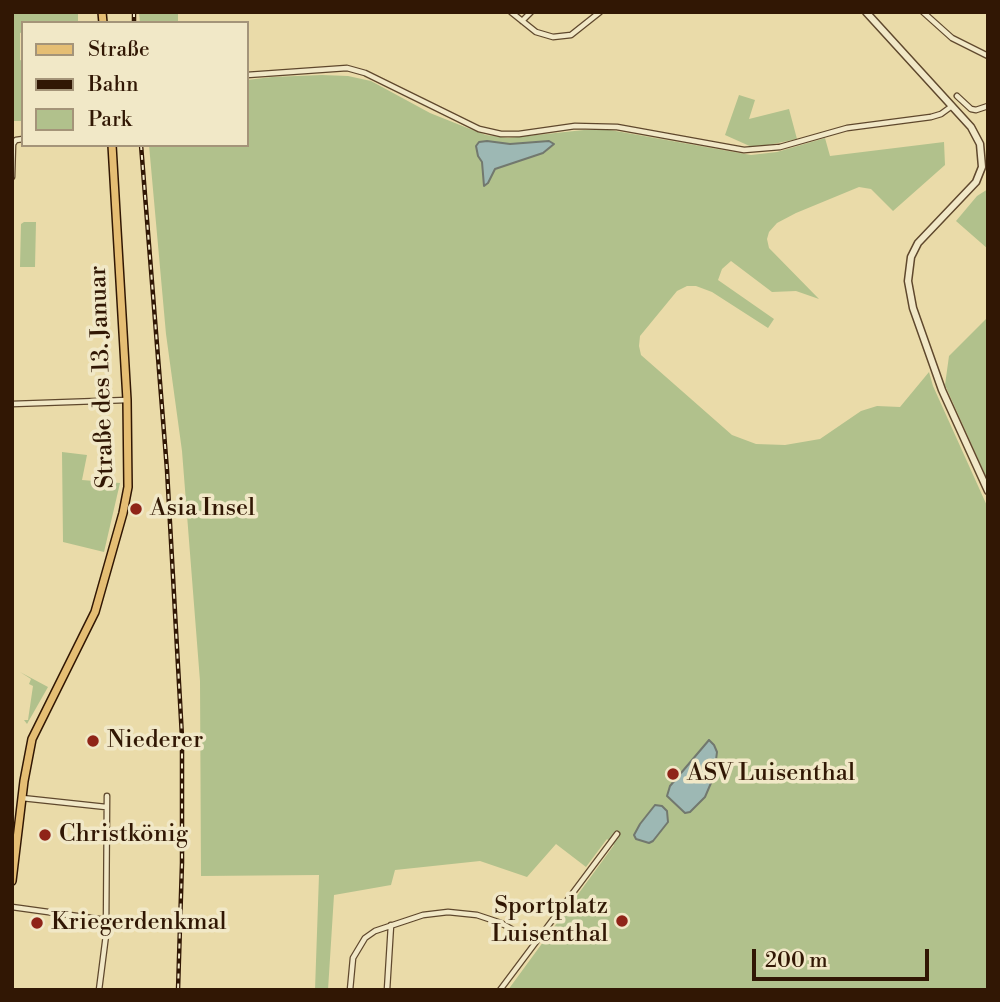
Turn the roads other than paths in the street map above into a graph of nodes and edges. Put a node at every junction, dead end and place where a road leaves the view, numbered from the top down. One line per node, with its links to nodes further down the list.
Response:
1 (511, 12): 6 (street)
2 (531, 12): 6 (street)
3 (600, 12): 6 (street)
4 (866, 12): 10 (street)
5 (923, 12): 7 (street)
6 (522, 22)
7 (988, 57)
8 (248, 75): 10 (street)
9 (957, 96): 11 (street)
10 (952, 106): 17 (street)
11 (988, 106)
12 (21, 139): 14 (street)
13 (112, 147): 15 (main road, Straße des 13. Januar)
14 (12, 177)
15 (127, 400): 16 (street); 19 (main road, Straße des 13. Januar)
16 (12, 404)
17 (988, 491)
18 (107, 796): 20 (street)
19 (22, 798): 20 (street); 22 (main road, Straße des 13. Januar)
20 (106, 807): 24 (street)
21 (617, 834): 26 (street)
22 (12, 881)
23 (12, 908): 24 (street)
24 (106, 920): 27 (street)
25 (391, 925): 26 (street); 28 (street); 29 (street)
26 (534, 942): 30 (street)
27 (99, 990)
28 (350, 990)
29 (387, 990)
30 (500, 990)

